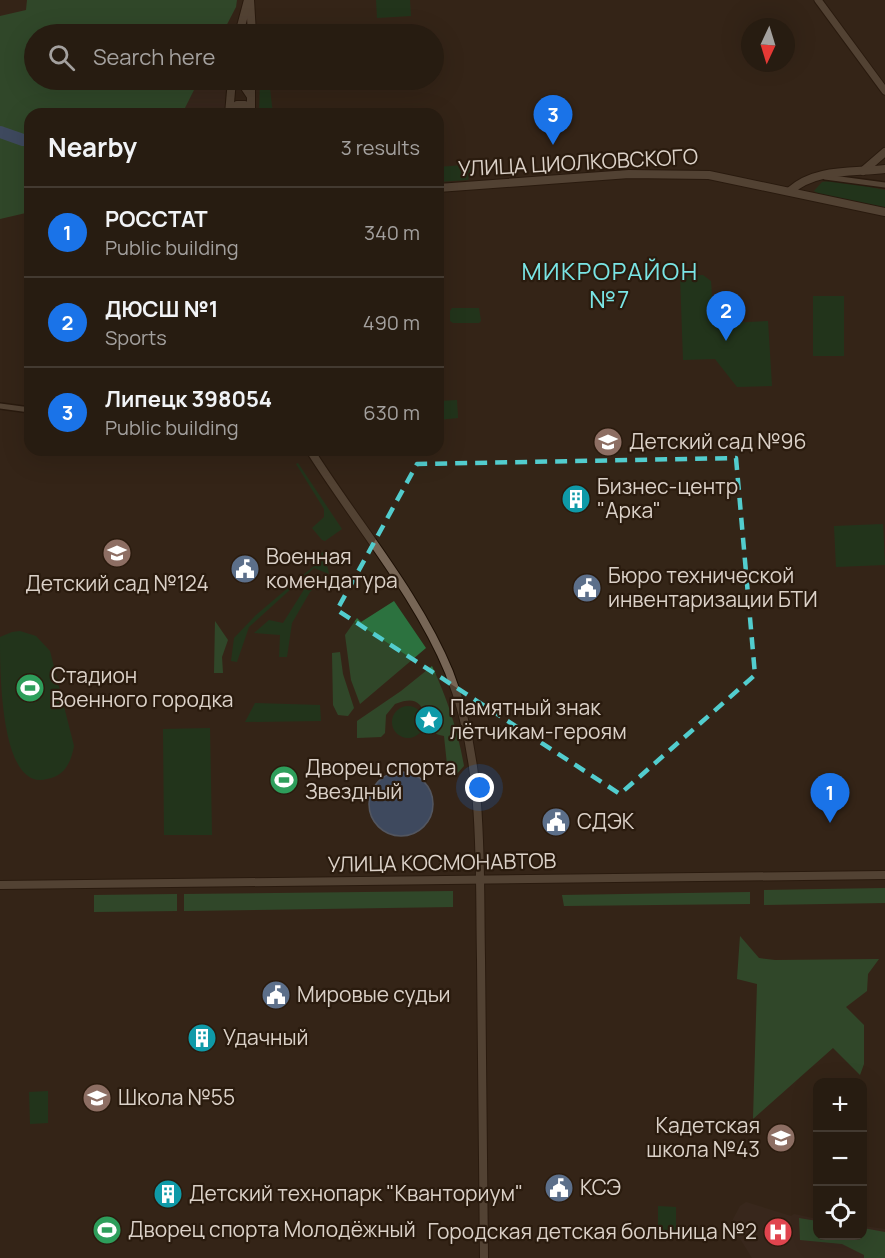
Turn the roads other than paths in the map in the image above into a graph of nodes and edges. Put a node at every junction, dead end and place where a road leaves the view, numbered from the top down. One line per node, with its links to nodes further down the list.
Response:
1 (249, 0): 3 (main road); 4 (main road)
2 (818, 0): 8 (street)
3 (243, 24)
4 (251, 24)
5 (232, 90): 10 (main road)
6 (246, 90): 9 (main road)
7 (250, 90): 9 (main road)
8 (885, 91)
9 (250, 96): 13 (main road)
10 (230, 108)
11 (234, 108): 12 (main road)
12 (248, 108)
13 (251, 108)
14 (885, 152): 16 (main road)
15 (885, 169): 16 (main road)
16 (862, 172): 17 (main road)
17 (817, 176): 18 (street); 20 (main road)
18 (885, 185)
19 (444, 188): 20 (main road, УЛИЦА ЦИОЛКОВСКОГО)
20 (790, 191): 21 (main road, УЛИЦА ЦИОЛКОВСКОГО)
21 (885, 212)
22 (0, 406): 23 (street)
23 (24, 409)
24 (314, 456): 26 (main road)
25 (885, 874): 26 (main road, УЛИЦА КОСМОНАВТОВ)
26 (480, 880): 27 (main road, УЛИЦА КОСМОНАВТОВ); 28 (main road)
27 (0, 885)
28 (484, 1258)

